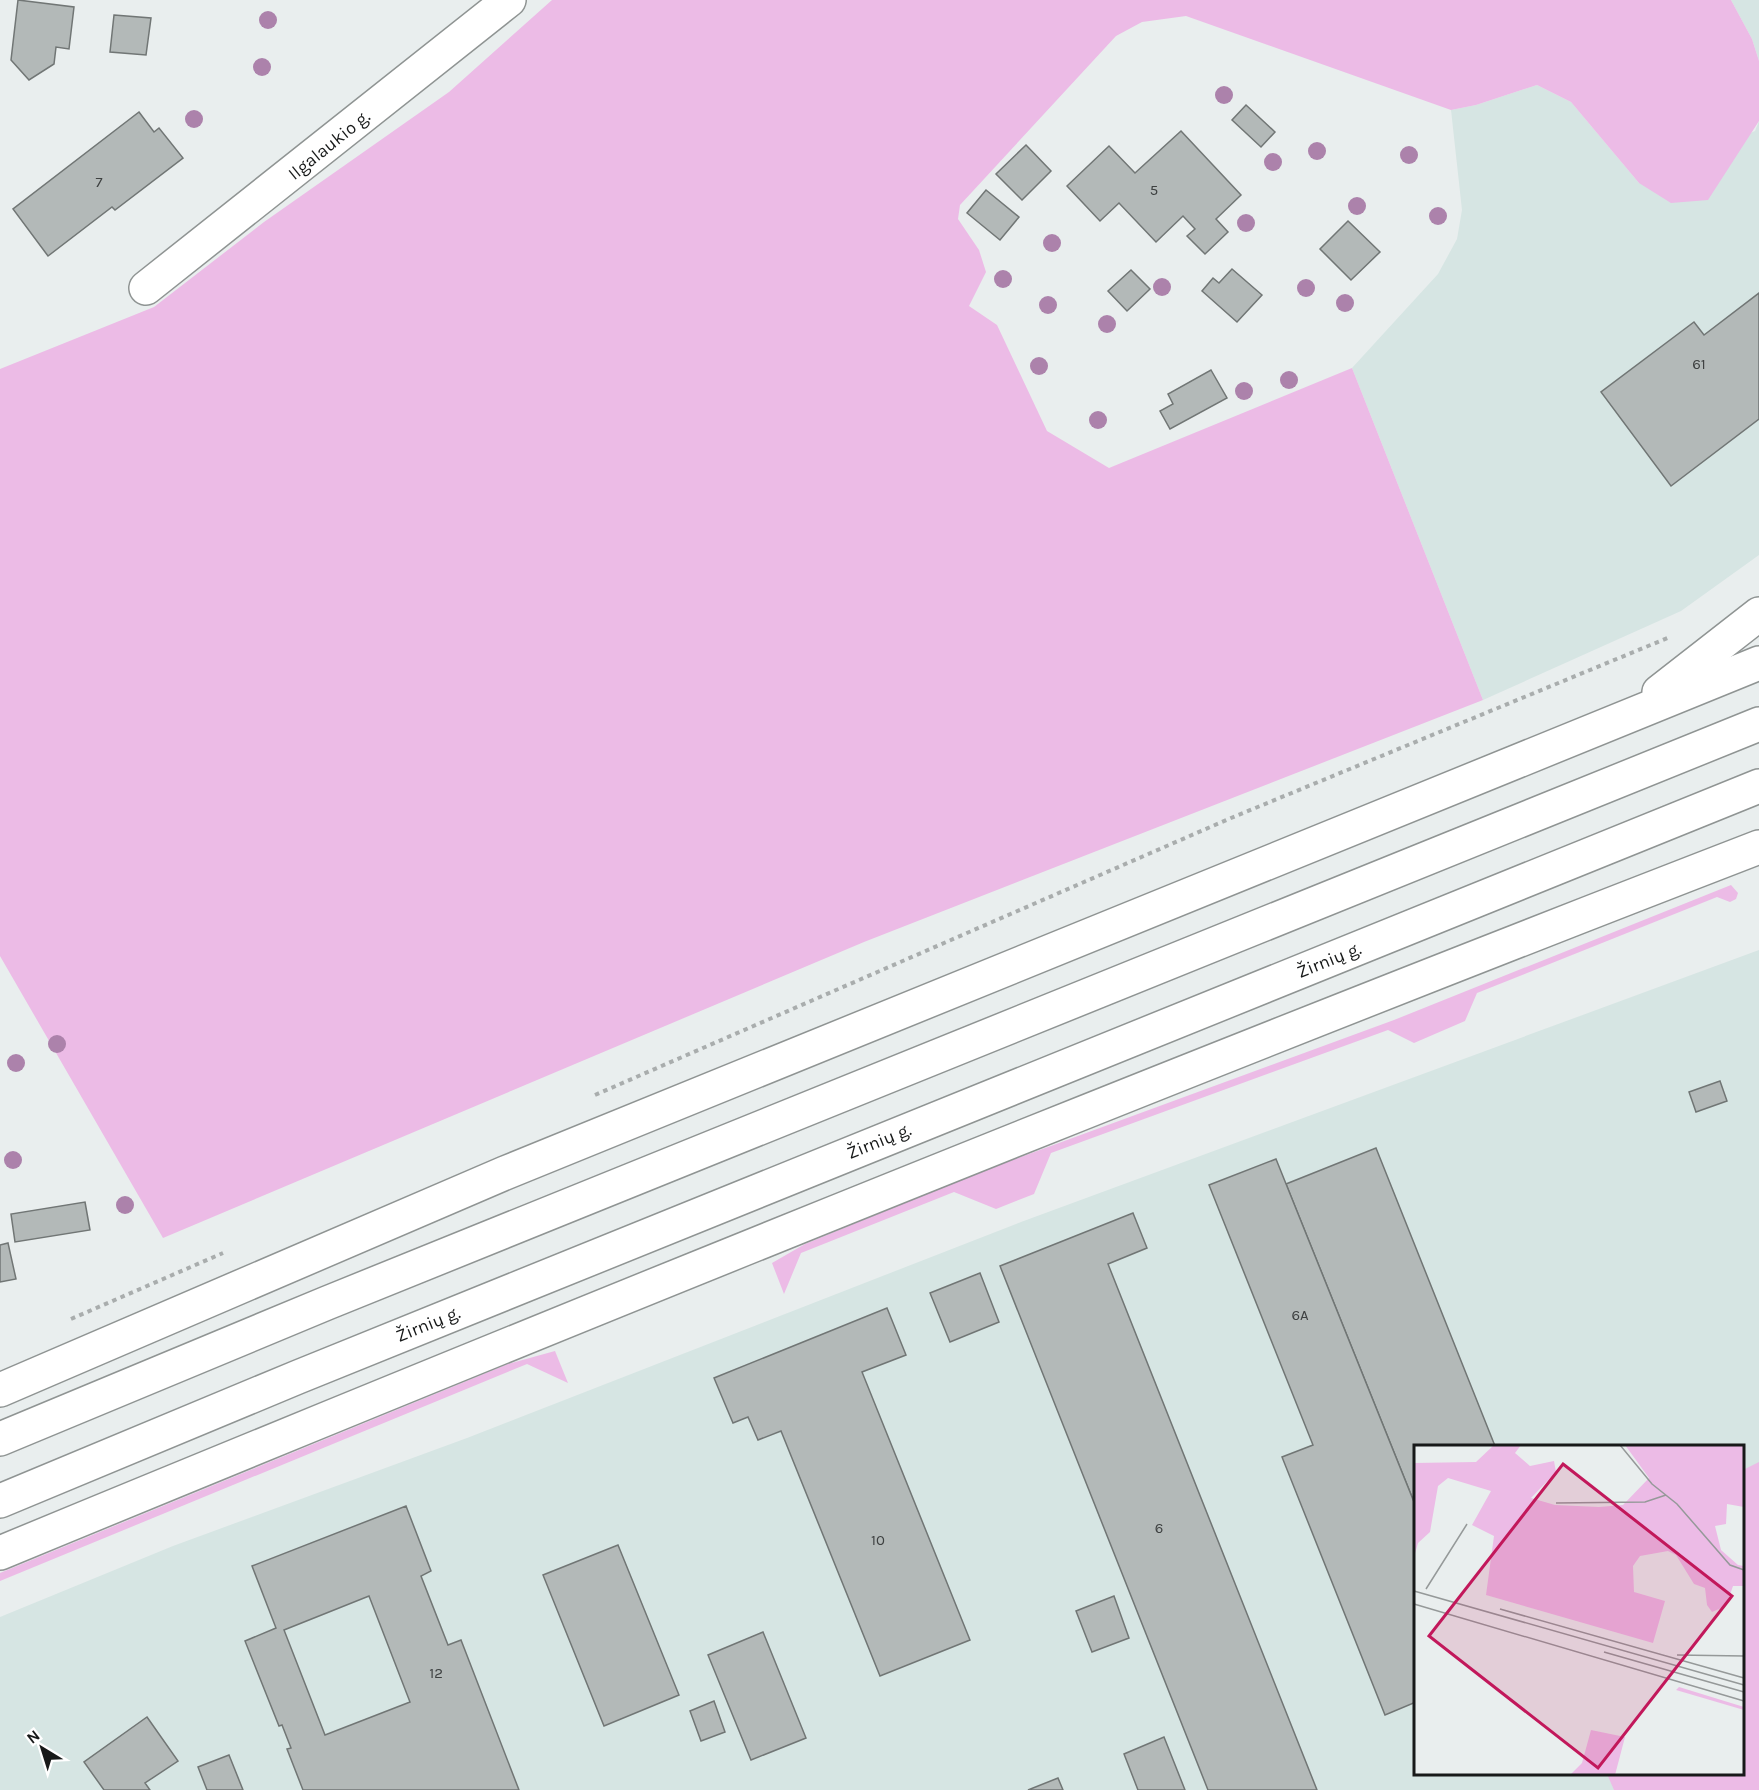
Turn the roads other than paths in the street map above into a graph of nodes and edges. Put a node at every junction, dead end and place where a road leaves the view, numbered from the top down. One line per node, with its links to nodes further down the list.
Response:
1 (509, 0): 2 (main road, Ilgalaukio g.)
2 (146, 288)
3 (1759, 614): 5 (main road)
4 (1759, 663): 5 (main road)
5 (1630, 715): 9 (main road)
6 (1759, 724): 10 (main road)
7 (1759, 786): 11 (main road, Žirnių g.)
8 (1759, 847): 12 (main road)
9 (0, 1390)
10 (0, 1439)
11 (0, 1501)
12 (0, 1553)

